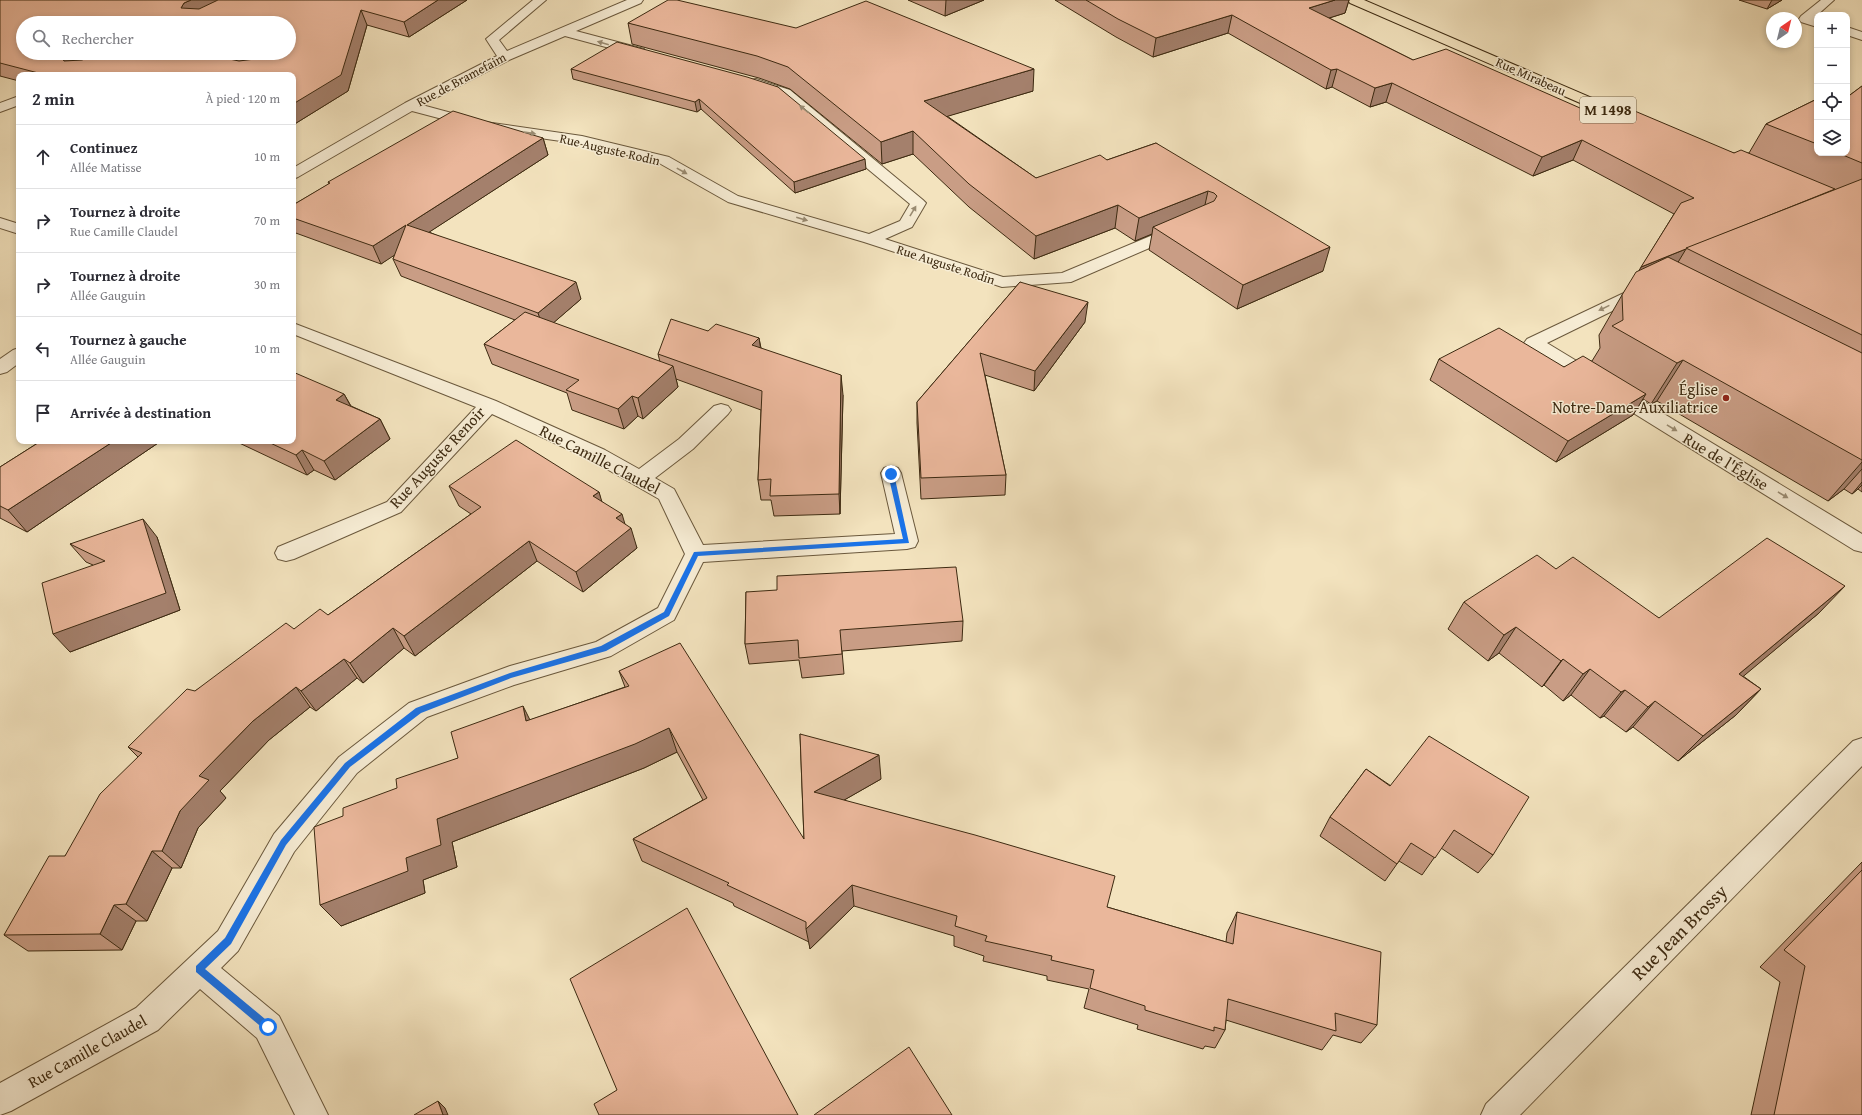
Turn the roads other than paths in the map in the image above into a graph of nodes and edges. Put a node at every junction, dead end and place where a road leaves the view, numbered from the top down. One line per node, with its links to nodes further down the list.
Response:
1 (540, 0): 10 (street)
2 (637, 0): 6 (street, Rue de Bramefaim)
3 (1354, 0): 15 (main road, Rue Mirabeau / M 1498)
4 (1828, 0): 5 (street)
5 (1814, 22)
6 (562, 31): 9 (street, one-way to 6); 10 (street, Rue de Bramefaim)
7 (1850, 33): 8 (street)
8 (1862, 36)
9 (654, 56)
10 (504, 57): 13 (street, Rue de Bramefaim)
11 (746, 80): 20 (street, Rue Auguste Rodin, one-way to 11)
12 (16, 101): 14 (street)
13 (410, 106): 16 (street, Rue de Bramefaim); 20 (street, Rue Auguste Rodin, one-way to 20)
14 (0, 108)
15 (1657, 131)
16 (296, 172)
17 (0, 223): 19 (street)
18 (1196, 223): 20 (street, Rue Auguste Rodin)
19 (16, 228)
20 (870, 239)
21 (1655, 288): 29 (street, Rue de l'Église, one-way to 29)
22 (296, 329): 25 (street, Rue Auguste Renoir)
23 (16, 356): 24 (street)
24 (0, 368)
25 (489, 405): 28 (street, Rue Camille Claudel); 30 (street, Rue Auguste Renoir)
26 (721, 410): 28 (street)
27 (891, 474): 31 (street)
28 (640, 479): 31 (street, Rue Camille Claudel)
29 (1862, 544)
30 (286, 553)
31 (696, 554): 33 (street, Rue Camille Claudel)
32 (1862, 749): 36 (street, Rue Jean Brossy)
33 (199, 969): 34 (street, Rue Camille Claudel); 35 (street)
34 (0, 1100)
35 (312, 1115)
36 (1497, 1115)

